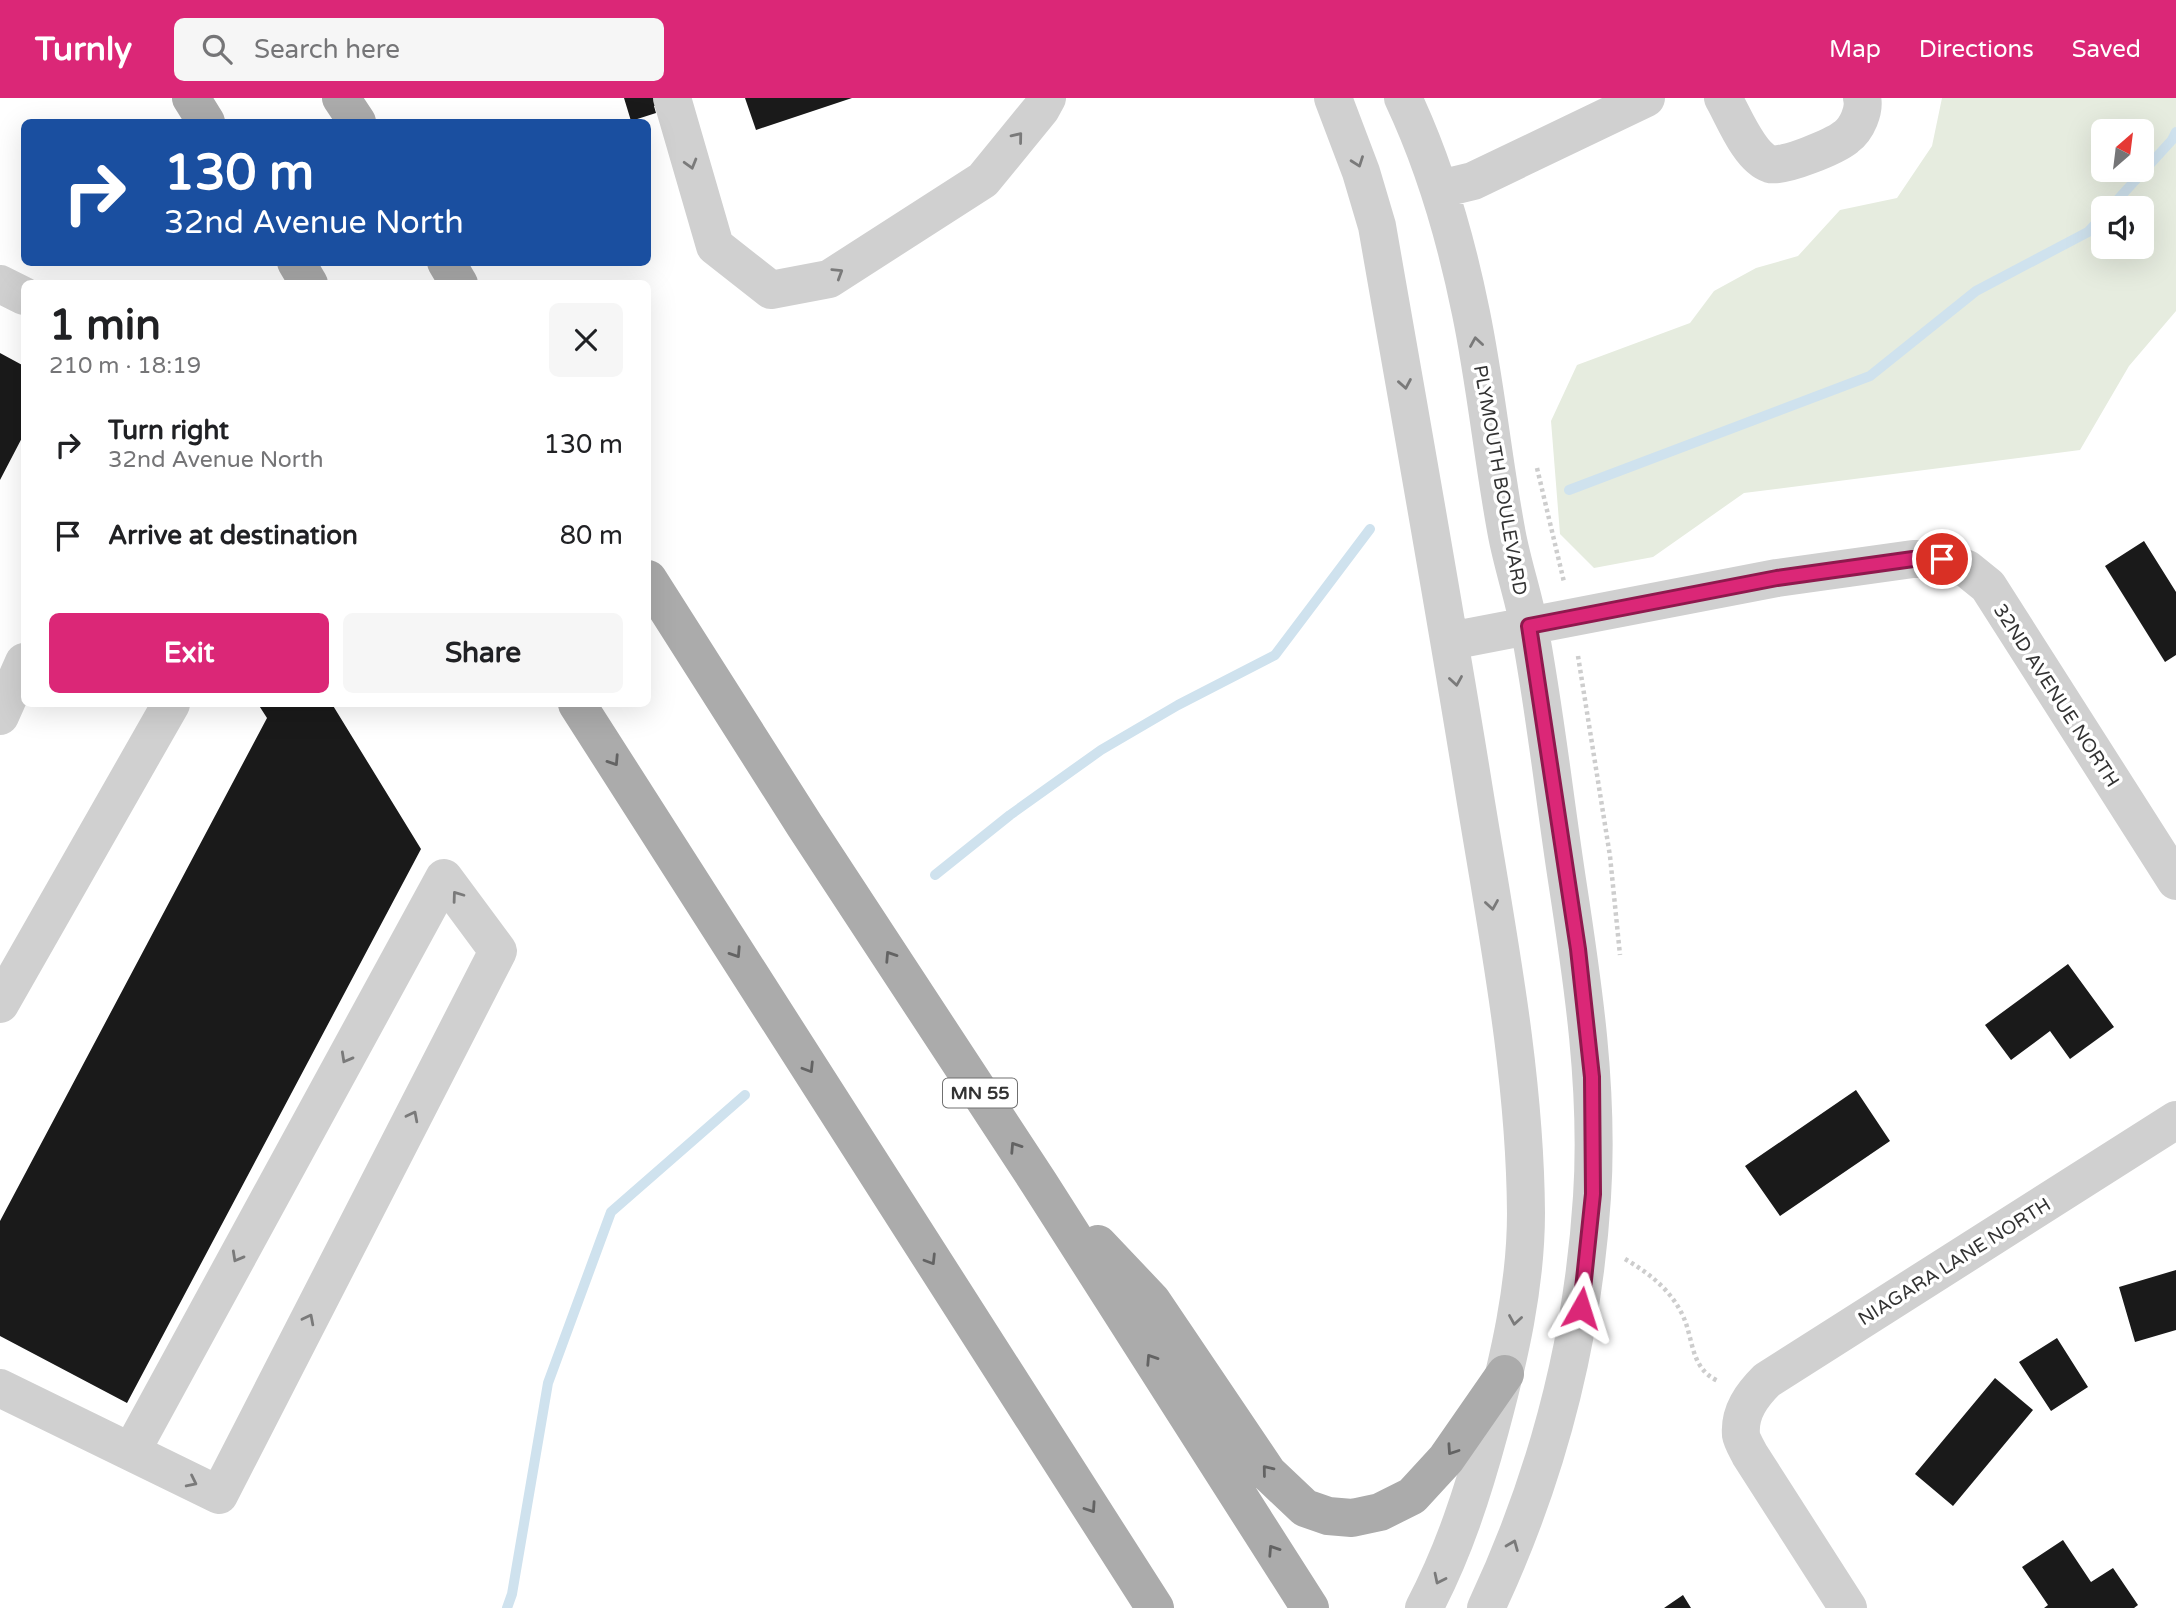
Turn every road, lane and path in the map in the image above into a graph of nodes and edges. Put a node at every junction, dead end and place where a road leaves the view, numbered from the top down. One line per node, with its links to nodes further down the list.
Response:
1 (191, 98): 10 (main road)
2 (341, 98): 11 (main road)
3 (672, 98): 4 (street, one-way to 4)
4 (1047, 98)
5 (1334, 98): 17 (street, one-way to 17)
6 (1404, 98): 12 (street, PLYMOUTH BOULEVARD)
7 (1646, 98): 12 (street)
8 (1723, 98): 9 (street)
9 (1862, 98)
10 (204, 119)
11 (354, 119)
12 (1440, 189): 16 (street, PLYMOUTH BOULEVARD, one-way to 12)
13 (0, 284): 14 (street)
14 (21, 294)
15 (651, 584): 25 (main road, MN 55, one-way to 15)
16 (1529, 626): 17 (street, 32ND AVENUE NORTH); 22 (street, 32ND AVENUE NORTH); 34 (street, PLYMOUTH BOULEVARD, one-way to 16)
17 (1450, 641): 27 (street, one-way to 27)
18 (21, 669): 21 (street)
19 (169, 707): 23 (street)
20 (579, 707): 31 (main road, one-way to 31)
21 (0, 716)
22 (2176, 881)
23 (0, 1004)
24 (2176, 1120): 29 (street, NIAGARA LANE NORTH)
25 (1039, 1183): 27 (main road, one-way to 25); 32 (main road, MN 55, one-way to 25)
26 (1625, 1259): 29 (path)
27 (1506, 1374): 33 (street, one-way to 33)
28 (0, 1388): 30 (street)
29 (1747, 1405): 35 (street)
30 (131, 1452): 30 (street, one-way to 30)
31 (1155, 1608)
32 (1310, 1608)
33 (1424, 1608)
34 (1486, 1608)
35 (1848, 1608)

